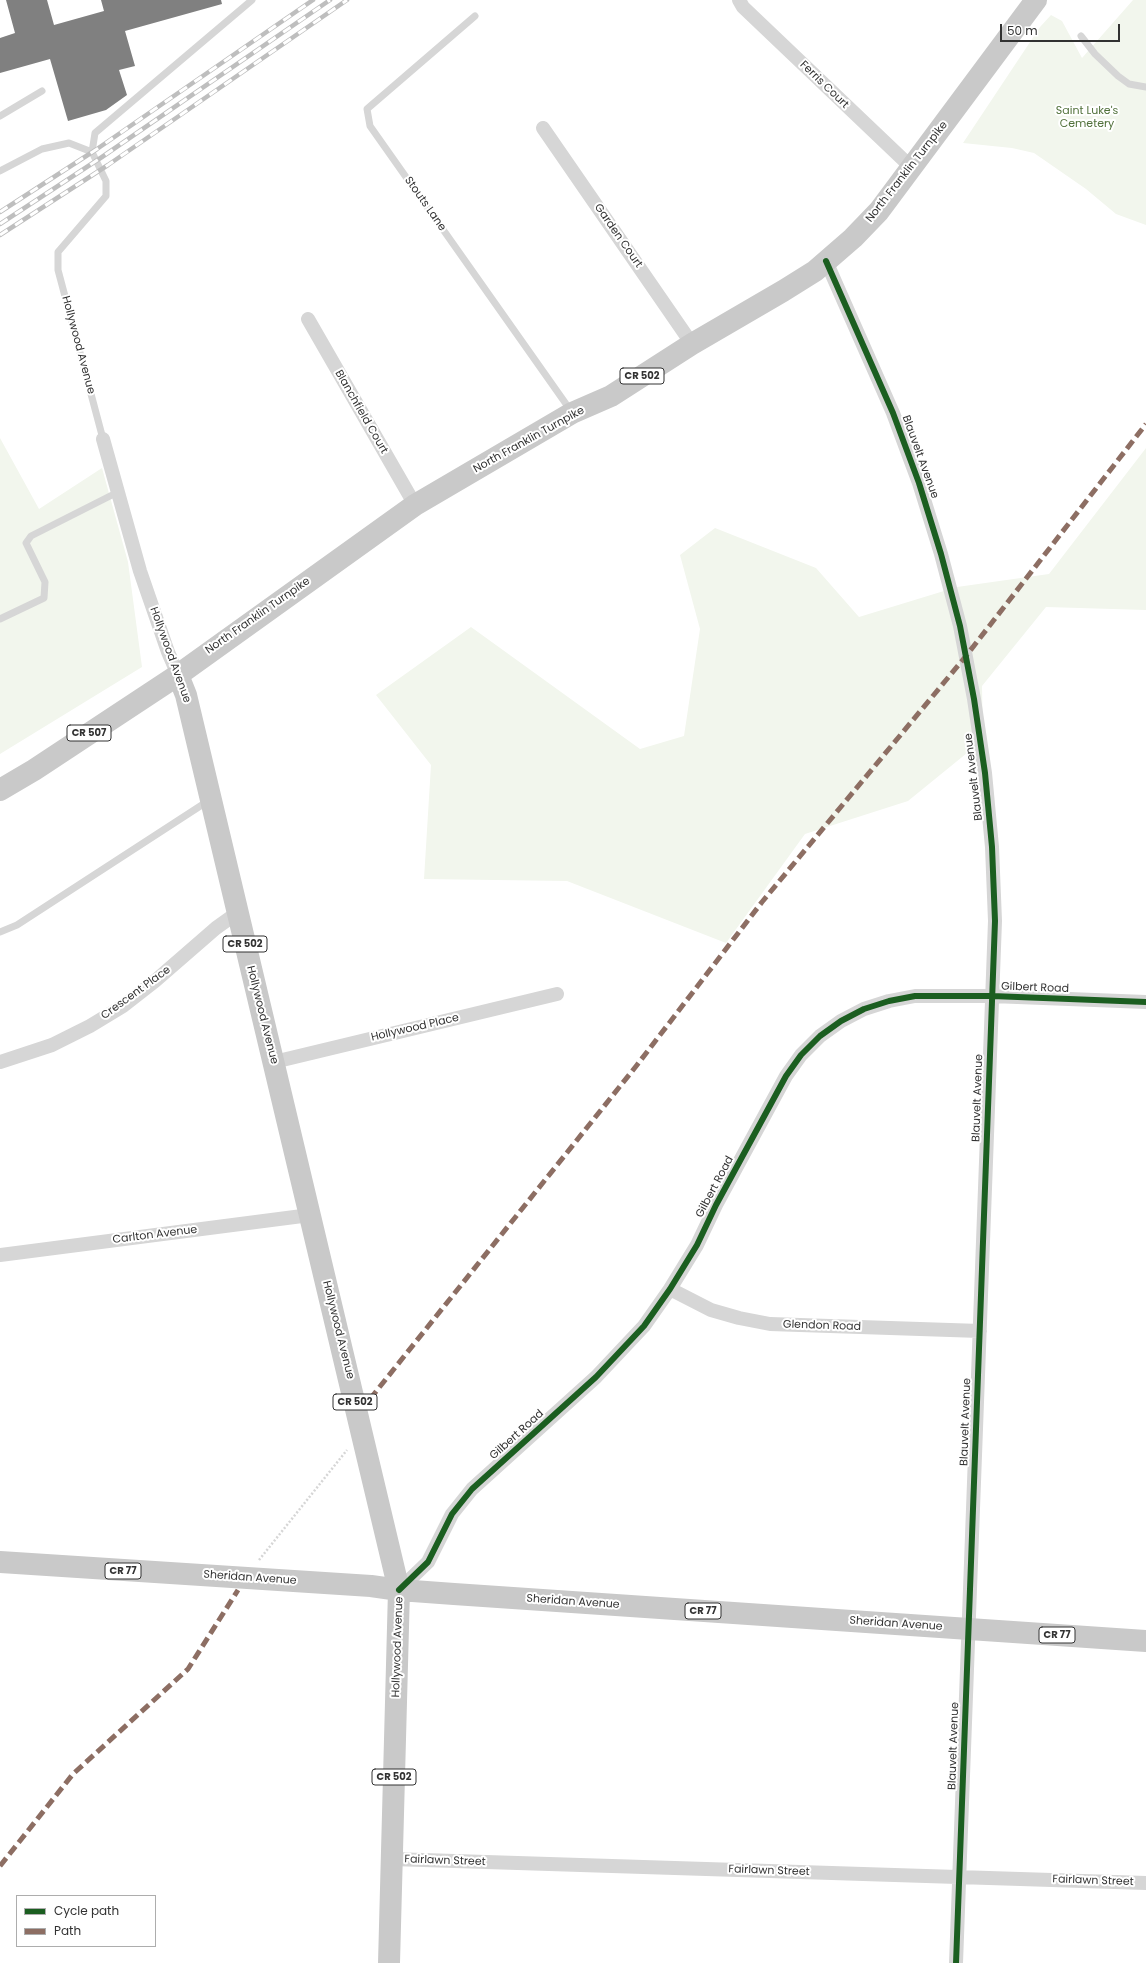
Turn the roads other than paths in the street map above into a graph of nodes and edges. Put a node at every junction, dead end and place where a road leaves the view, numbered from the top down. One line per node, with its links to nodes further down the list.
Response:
1 (252, 0): 10 (lane)
2 (739, 0): 11 (street, Ferris Court)
3 (1036, 0): 11 (main road, North Franklin Turnpike / CR 502)
4 (475, 16): 16 (lane, Stouts Lane)
5 (1081, 36): 6 (lane)
6 (1146, 87)
7 (42, 91): 8 (lane)
8 (0, 116)
9 (543, 128): 15 (street, Garden Court)
10 (92, 152): 12 (lane); 17 (lane, Hollywood Avenue)
11 (912, 168): 13 (main road, North Franklin Turnpike / CR 502)
12 (0, 170)
13 (826, 261): 15 (main road, North Franklin Turnpike / CR 502); 27 (street, Blauvelt Avenue)
14 (308, 320): 19 (street, Blanchfield Court)
15 (692, 344): 16 (main road, North Franklin Turnpike / CR 502)
16 (572, 413): 19 (main road, North Franklin Turnpike / CR 502)
17 (103, 439): 18 (street, Hollywood Avenue)
18 (118, 492): 20 (lane); 21 (street, Hollywood Avenue)
19 (415, 505): 21 (main road, North Franklin Turnpike / CR 502)
20 (0, 619)
21 (178, 675): 22 (main road, North Franklin Turnpike / CR 507); 23 (main road, Hollywood Avenue / CR 502)
22 (0, 790)
23 (211, 799): 24 (main road, Hollywood Avenue / CR 502); 25 (lane)
24 (237, 913): 29 (street, Crescent Place); 30 (main road, Hollywood Avenue / CR 502)
25 (0, 932)
26 (557, 994): 30 (street, Hollywood Place)
27 (992, 996): 28 (street, Gilbert Road); 33 (street, Gilbert Road); 34 (street, Blauvelt Avenue)
28 (1146, 1002)
29 (0, 1062)
30 (274, 1062): 31 (main road, Hollywood Avenue / CR 502)
31 (310, 1215): 32 (street, Carlton Avenue); 36 (main road, Hollywood Avenue / CR 502)
32 (0, 1255)
33 (670, 1289): 34 (street, Glendon Road); 36 (street, Gilbert Road)
34 (980, 1331): 37 (street, Blauvelt Avenue)
35 (0, 1562): 36 (main road, Sheridan Avenue / CR 77)
36 (399, 1590): 37 (main road, Sheridan Avenue / CR 77); 39 (main road, Hollywood Avenue / CR 502)
37 (969, 1629): 38 (main road, Sheridan Avenue / CR 77); 40 (street, Blauvelt Avenue)
38 (1146, 1641)
39 (392, 1859): 40 (street, Fairlawn Street); 42 (main road, Hollywood Avenue / CR 502)
40 (960, 1877): 41 (street, Fairlawn Street); 43 (street, Blauvelt Avenue)
41 (1146, 1883)
42 (389, 1963)
43 (956, 1963)

